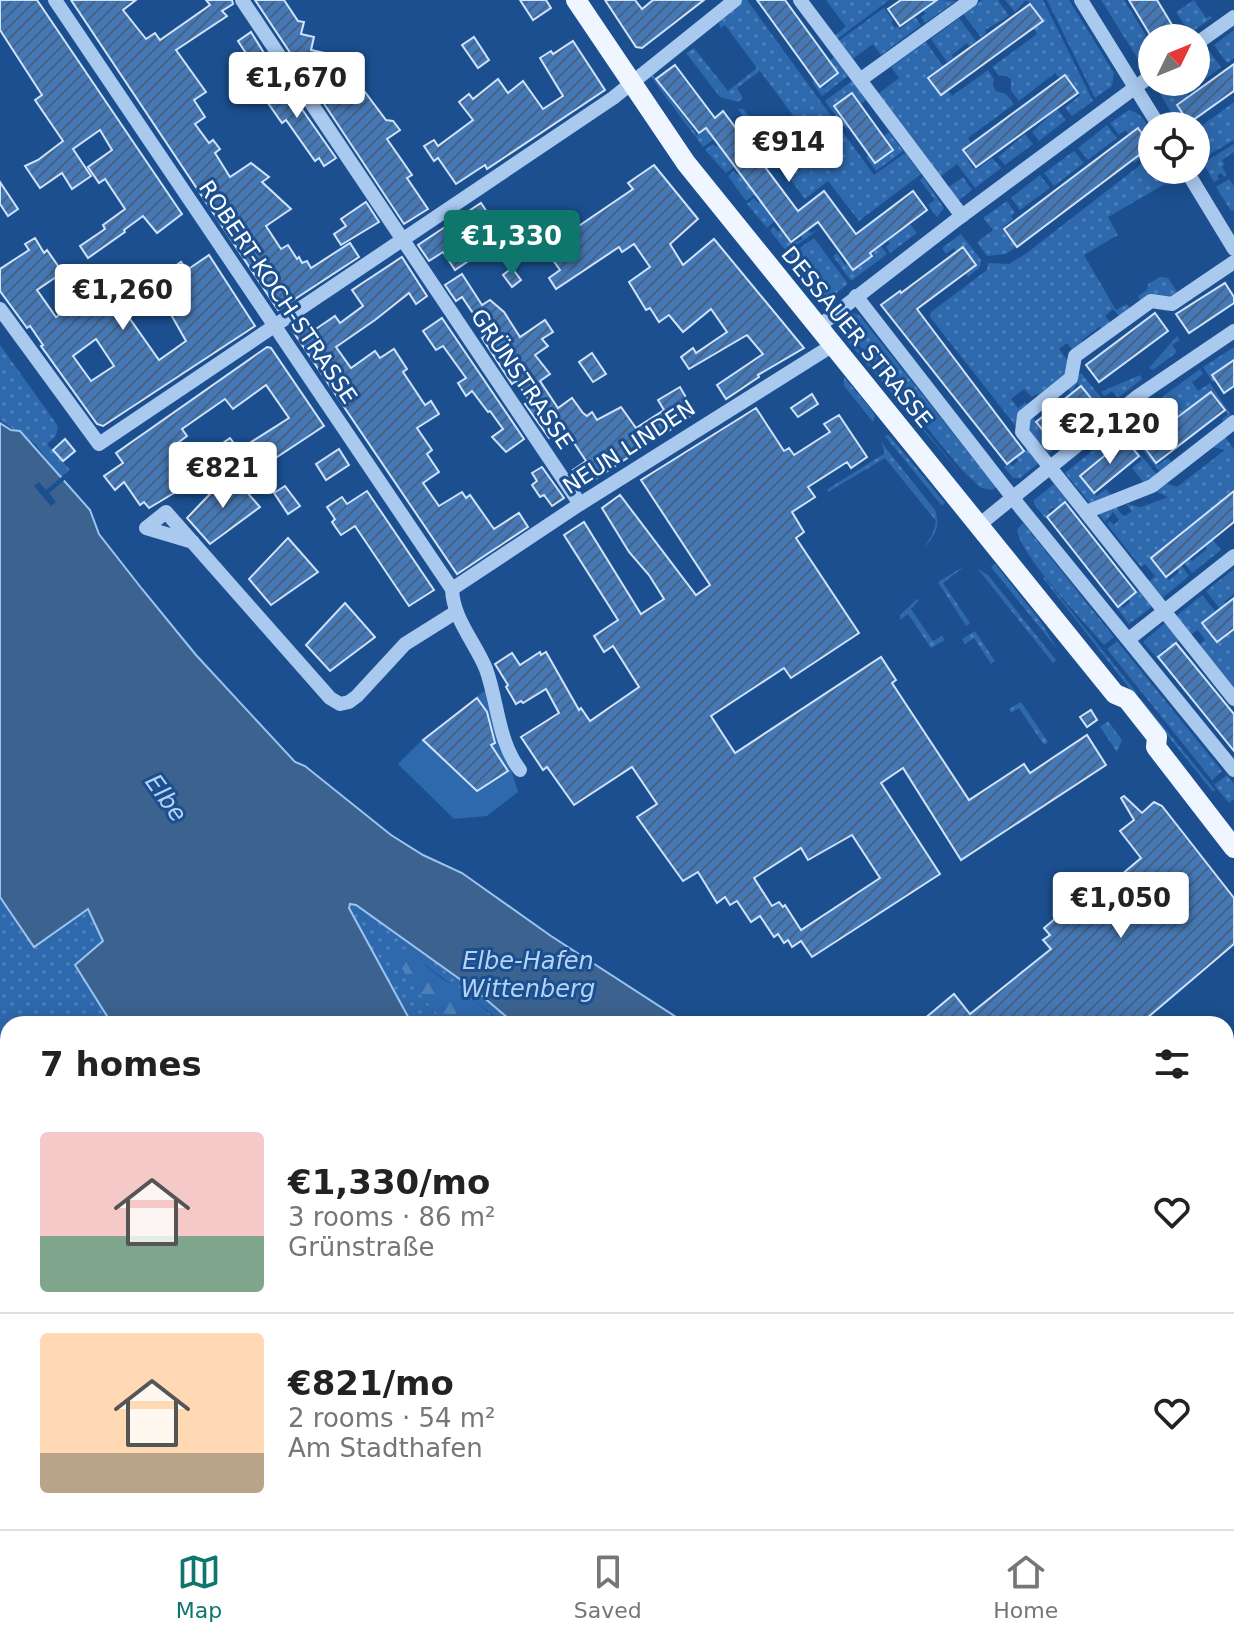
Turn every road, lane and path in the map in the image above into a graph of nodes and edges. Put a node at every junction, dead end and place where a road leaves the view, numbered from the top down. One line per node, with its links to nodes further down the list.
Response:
1 (55, 0): 22 (street, ROBERT-KOCH-STRASSE)
2 (242, 0): 17 (street, GRÜNSTRASSE)
3 (576, 0): 11 (main road, DESSAUER STRASSE)
4 (735, 0): 11 (street)
5 (800, 0): 10 (street)
6 (971, 0): 10 (street)
7 (1081, 0): 13 (street)
8 (1234, 17): 9 (street)
9 (1210, 34)
10 (860, 80): 16 (street)
11 (632, 85): 17 (street); 23 (main road, DESSAUER STRASSE)
12 (1138, 85): 13 (street)
13 (1135, 87): 14 (street); 16 (street)
14 (1150, 112)
15 (1195, 184): 18 (street)
16 (962, 216): 20 (street)
17 (403, 242): 22 (street); 29 (street, GRÜNSTRASSE)
18 (1234, 249)
19 (1234, 262): 27 (street)
20 (856, 296): 23 (street); 28 (street, DESSAUER STRASSE)
21 (0, 309): 22 (street)
22 (276, 327): 34 (street, ROBERT-KOCH-STRASSE)
23 (818, 327): 25 (main road, DESSAUER STRASSE)
24 (1234, 331): 27 (street)
25 (833, 345): 29 (street, NEUN LINDEN); 31 (main road, DESSAUER STRASSE)
26 (1234, 422): 30 (street)
27 (1051, 468): 28 (street); 30 (street)
28 (1014, 498): 31 (street); 37 (street, DESSAUER STRASSE)
29 (580, 504): 34 (street, NEUN LINDEN)
30 (1086, 512): 35 (street)
31 (979, 525): 41 (main road, DESSAUER STRASSE)
32 (193, 542): 36 (street)
33 (1234, 556): 35 (street)
34 (452, 589): 36 (street, ROBERT-KOCH-STRASSE)
35 (1164, 611): 37 (street); 38 (street)
36 (456, 612): 39 (street, ROBERT-KOCH-STRASSE)
37 (1129, 639): 40 (street, DESSAUER STRASSE)
38 (1234, 699)
39 (520, 770)
40 (1234, 770)
41 (1234, 848)

